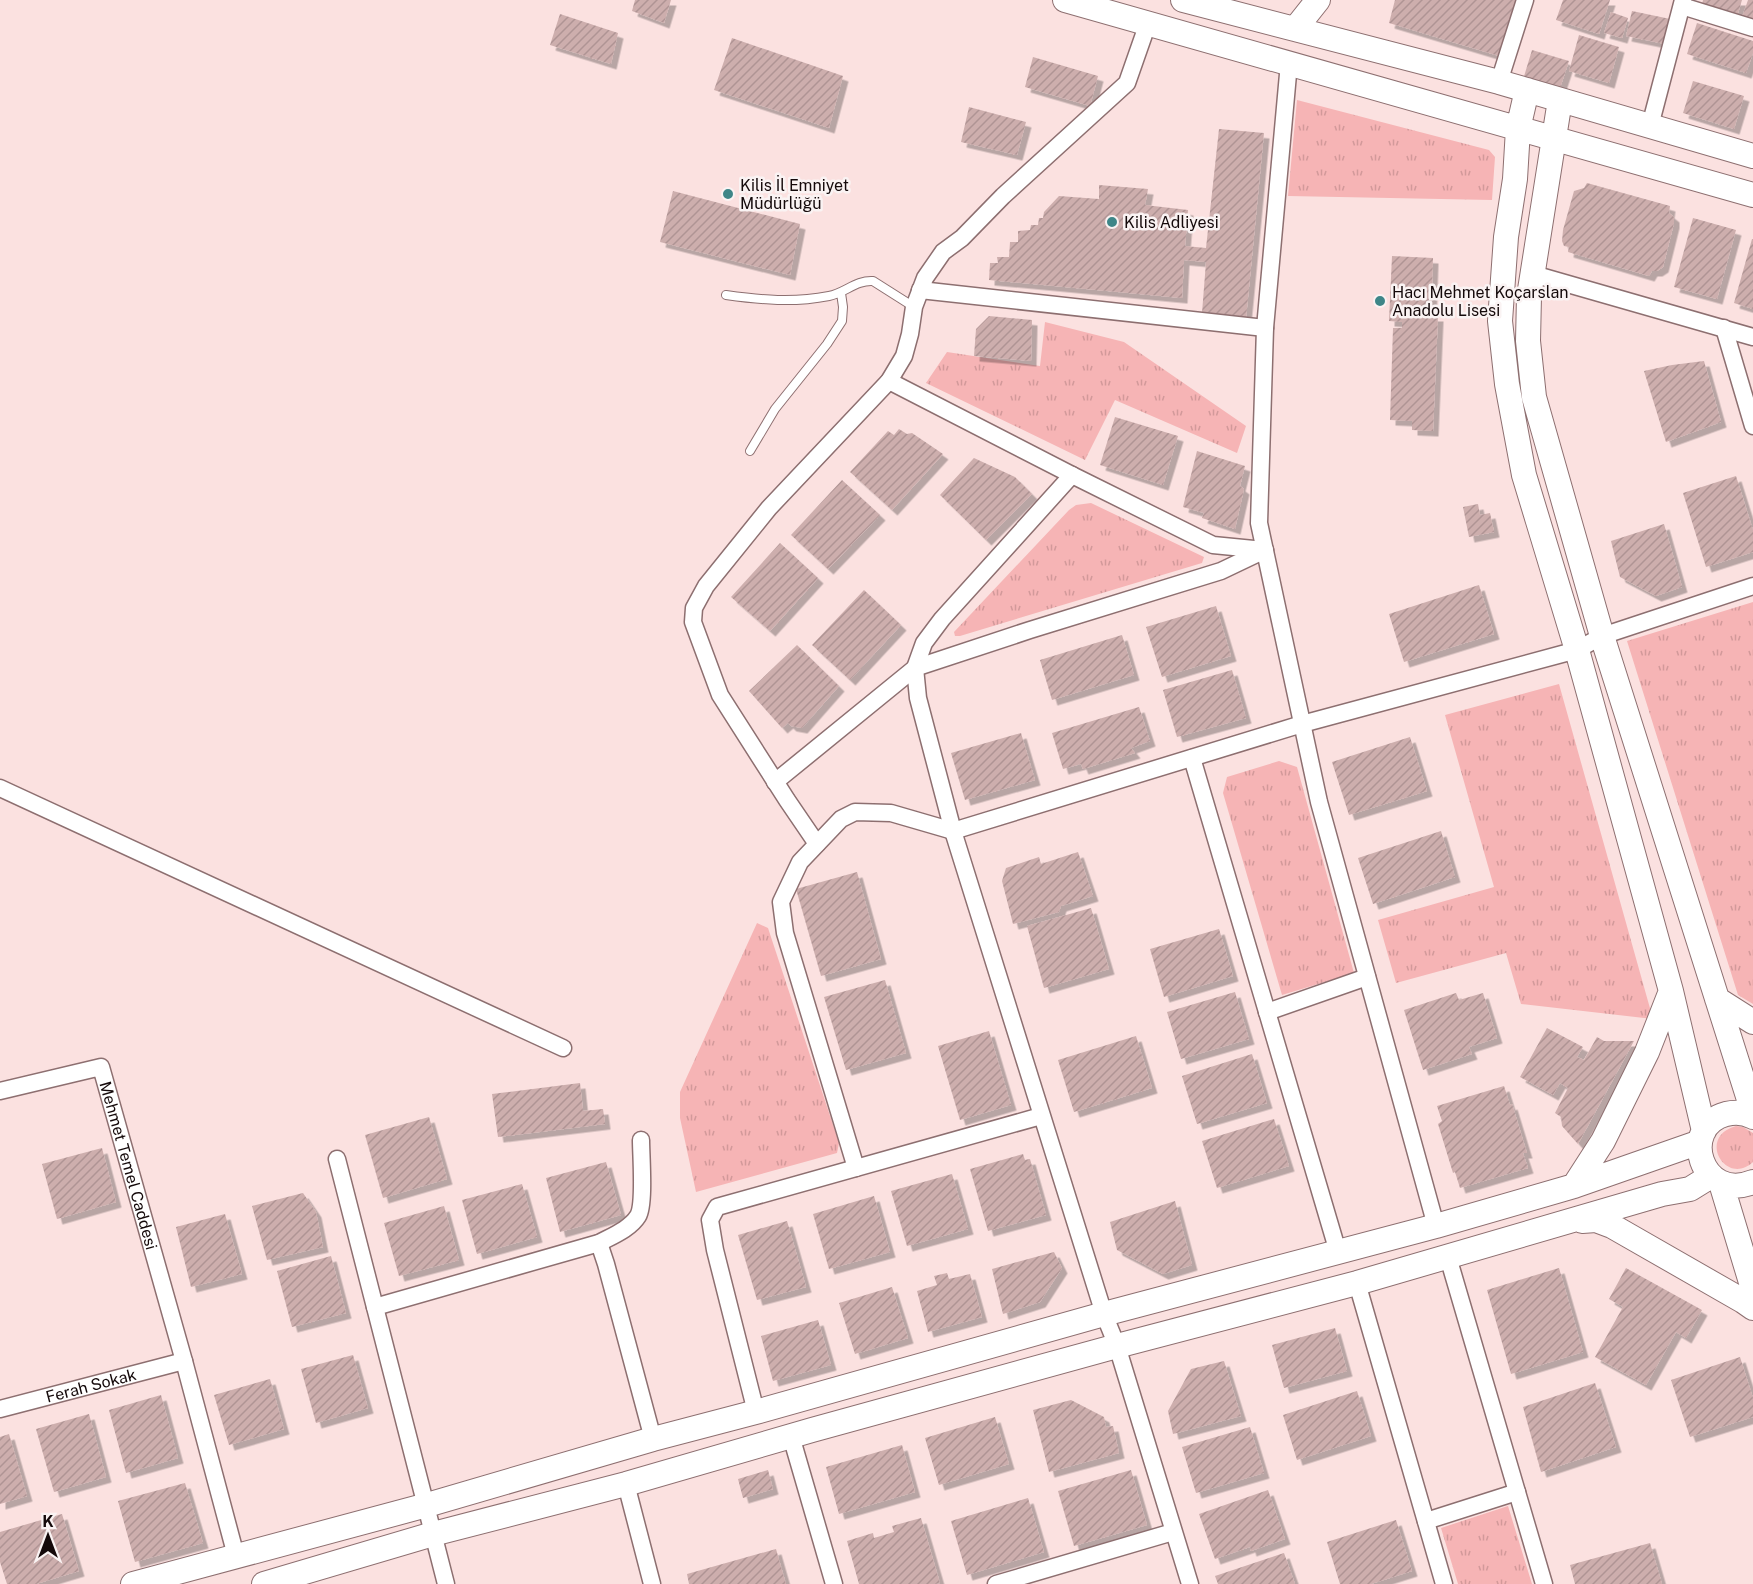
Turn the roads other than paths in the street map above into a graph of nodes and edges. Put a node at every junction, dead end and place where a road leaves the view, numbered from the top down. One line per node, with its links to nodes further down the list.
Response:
1 (1065, 0): 8 (street)
2 (1256, 0): 7 (street)
3 (1318, 0): 10 (street)
4 (1525, 0): 12 (street)
5 (1192, 1): 7 (street)
6 (1682, 3): 9 (street); 15 (street)
7 (1236, 13): 10 (street)
8 (1148, 23): 11 (street); 21 (street)
9 (1753, 28)
10 (1295, 29): 12 (street)
11 (1289, 63): 16 (street); 25 (street)
12 (1499, 82): 13 (street)
13 (1527, 90): 14 (street); 16 (street)
14 (1560, 100): 15 (street); 17 (street)
15 (1650, 126): 18 (street)
16 (1518, 129): 17 (street); 35 (street)
17 (1554, 139): 19 (street); 20 (street)
18 (1753, 156)
19 (1753, 195)
20 (1533, 274): 26 (street); 34 (street)
21 (921, 290): 24 (street); 25 (street)
22 (841, 293): 23 (lane); 24 (lane); 30 (lane)
23 (726, 295)
24 (914, 307): 28 (street)
25 (1266, 328): 32 (street)
26 (1724, 328): 27 (street); 29 (street)
27 (1753, 337)
28 (889, 381): 31 (street); 39 (street)
29 (1753, 426)
30 (750, 451)
31 (1072, 476): 32 (street); 36 (street)
32 (1265, 550): 36 (street); 37 (street)
33 (1753, 586): 34 (street)
34 (1602, 636): 35 (street); 45 (street)
35 (1577, 650): 37 (street); 44 (street)
36 (915, 668): 39 (street); 41 (street)
37 (1302, 724): 38 (street); 43 (street)
38 (1192, 758): 41 (street); 46 (street)
39 (775, 782): 42 (street)
40 (0, 788): 48 (street)
41 (953, 831): 42 (street); 51 (street)
42 (817, 844): 55 (street)
43 (1367, 978): 46 (street); 60 (street)
44 (1671, 991): 52 (street); 58 (street)
45 (1717, 999): 47 (street); 50 (street)
46 (1267, 1012): 62 (street)
47 (1753, 1022)
48 (563, 1048)
49 (0, 1091): 70 (street, Mehmet Temel Caddesi)
50 (1753, 1114): 52 (street)
51 (1041, 1116): 55 (street); 68 (street)
52 (1702, 1136): 56 (street); 58 (street)
53 (640, 1140): 61 (street)
54 (337, 1159): 66 (street)
55 (856, 1168): 72 (street)
56 (1716, 1180): 57 (street); 59 (street); 65 (street)
57 (1753, 1182)
58 (1574, 1186): 60 (street)
59 (1568, 1221): 63 (street); 67 (street)
60 (1436, 1226): 62 (street)
61 (599, 1244): 66 (street); 74 (street)
62 (1338, 1252): 68 (street)
63 (1448, 1257): 64 (street); 76 (street)
64 (1357, 1283): 69 (street); 78 (street)
65 (1753, 1289)
66 (375, 1307): 77 (street)
67 (1753, 1308)
68 (1104, 1314): 69 (street); 72 (street)
69 (1117, 1346): 73 (street); 79 (street)
70 (184, 1360): 71 (street, Ferah Sokak); 81 (street)
71 (0, 1409)
72 (756, 1412): 74 (street)
73 (791, 1436): 75 (street); 87 (street)
74 (653, 1439): 77 (street)
75 (626, 1484): 80 (street); 86 (street)
76 (1517, 1492): 78 (street); 90 (street)
77 (427, 1505): 80 (street); 81 (street)
78 (1426, 1521): 89 (street)
79 (1173, 1532): 82 (street); 88 (street)
80 (433, 1534): 84 (street); 85 (street)
81 (236, 1556): 83 (street)
82 (1185, 1583)
83 (133, 1584)
84 (264, 1584)
85 (447, 1584)
86 (652, 1584)
87 (834, 1584)
88 (997, 1584)
89 (1444, 1584)
90 (1544, 1584)

